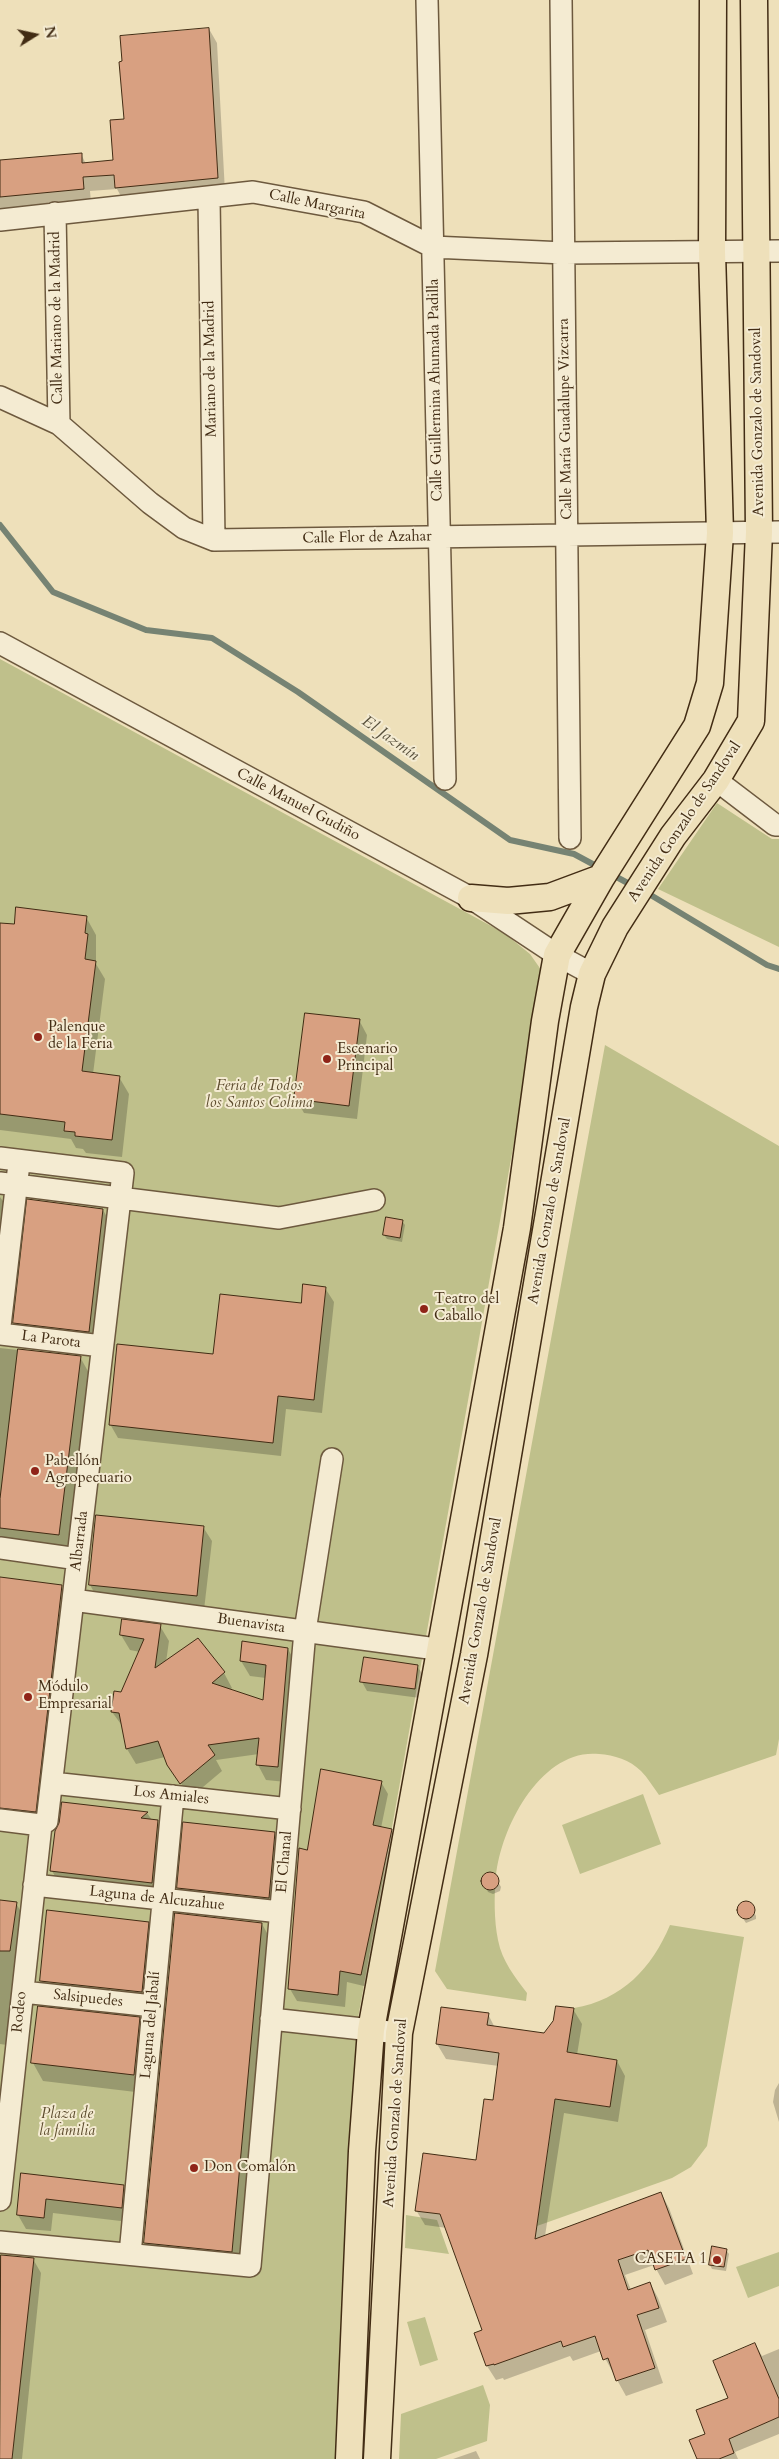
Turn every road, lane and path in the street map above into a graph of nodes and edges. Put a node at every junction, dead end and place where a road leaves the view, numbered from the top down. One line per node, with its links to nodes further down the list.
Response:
1 (427, 0): 8 (street, Calle Guillermina Ahumada Padilla)
2 (561, 0): 11 (street, Calle María Guadalupe Vizcarra)
3 (713, 0): 9 (main road, Avenida Gonzalo de Sandoval)
4 (754, 0): 10 (main road, Avenida Gonzalo de Sandoval)
5 (209, 198): 6 (street, Calle Margarita); 8 (street, Calle Margarita); 18 (street, Mariano de la Madrid)
6 (55, 213): 7 (street, Calle Margarita); 13 (street, Calle Mariano de la Madrid)
7 (0, 220)
8 (433, 247): 11 (street, Calle Margarita); 17 (street, Calle Guillermina Ahumada Padilla)
9 (712, 252): 10 (street, Calle Margarita); 11 (street, Calle Margarita); 15 (main road, Avenida Gonzalo de Sandoval)
10 (768, 252): 14 (main road, Avenida Gonzalo de Sandoval)
11 (564, 253): 16 (street, Calle María Guadalupe Vizcarra)
12 (0, 397): 13 (street, Calle Flor de Azahar)
13 (59, 424): 18 (street, Calle Flor de Azahar)
14 (769, 532): 15 (street, Calle Flor de Azahar); 21 (main road, Avenida Gonzalo de Sandoval)
15 (720, 533): 16 (street, Calle Flor de Azahar); 24 (main road, Avenida Gonzalo de Sandoval)
16 (567, 535): 17 (street, Calle Flor de Azahar); 23 (street, Calle María Guadalupe Vizcarra)
17 (439, 537): 18 (street, Calle Flor de Azahar); 20 (street, Calle Guillermina Ahumada Padilla)
18 (214, 540)
19 (0, 643): 25 (street, Calle Manuel Gudiño)
20 (445, 779)
21 (716, 780): 22 (street); 27 (main road, Avenida Gonzalo de Sandoval)
22 (779, 825)
23 (570, 838)
24 (605, 871): 25 (main road); 26 (main road, Avenida Gonzalo de Sandoval)
25 (471, 898): 26 (street, Calle Manuel Gudiño)
26 (557, 955): 27 (street, Calle Manuel Gudiño); 52 (main road, Avenida Gonzalo de Sandoval)
27 (592, 974): 53 (main road, Avenida Gonzalo de Sandoval)
28 (9, 1159): 29 (street); 30 (street, Albarrada)
29 (8, 1184): 30 (street); 32 (street)
30 (120, 1198): 31 (street); 34 (street, Albarrada)
31 (374, 1200)
32 (0, 1326)
33 (0, 1334): 34 (street, La Parota)
34 (102, 1346): 37 (street, Albarrada)
35 (332, 1459): 39 (street, El Chanal)
36 (0, 1548): 37 (street)
37 (78, 1558): 38 (street, Albarrada)
38 (73, 1600): 39 (street, Buenavista); 41 (street, Albarrada)
39 (305, 1631): 40 (street, Buenavista); 43 (street, El Chanal)
40 (429, 1648)
41 (52, 1783): 42 (street, Los Amiales); 45 (street, Albarrada)
42 (173, 1796): 43 (street, Los Amiales); 47 (street, Laguna del Jabalí)
43 (290, 1809): 48 (street, El Chanal)
44 (0, 1820): 45 (street)
45 (44, 1823): 46 (street, Rodeo)
46 (34, 1885): 47 (street, Laguna de Alcuzahue); 49 (street, Rodeo)
47 (162, 1899): 48 (street, Laguna de Alcuzahue); 50 (street, Laguna del Jabalí)
48 (280, 1912): 51 (street, El Chanal)
49 (23, 1992): 50 (street, Salsipuedes); 54 (street, Rodeo)
50 (153, 2006): 56 (street, Laguna del Jabalí)
51 (271, 2019): 52 (street); 56 (street, El Chanal)
52 (371, 2030): 53 (street); 57 (main road, Avenida Gonzalo de Sandoval)
53 (399, 2033): 58 (main road, Avenida Gonzalo de Sandoval)
54 (0, 2200)
55 (0, 2242): 56 (street)
56 (130, 2254)
57 (349, 2459)
58 (377, 2459)

